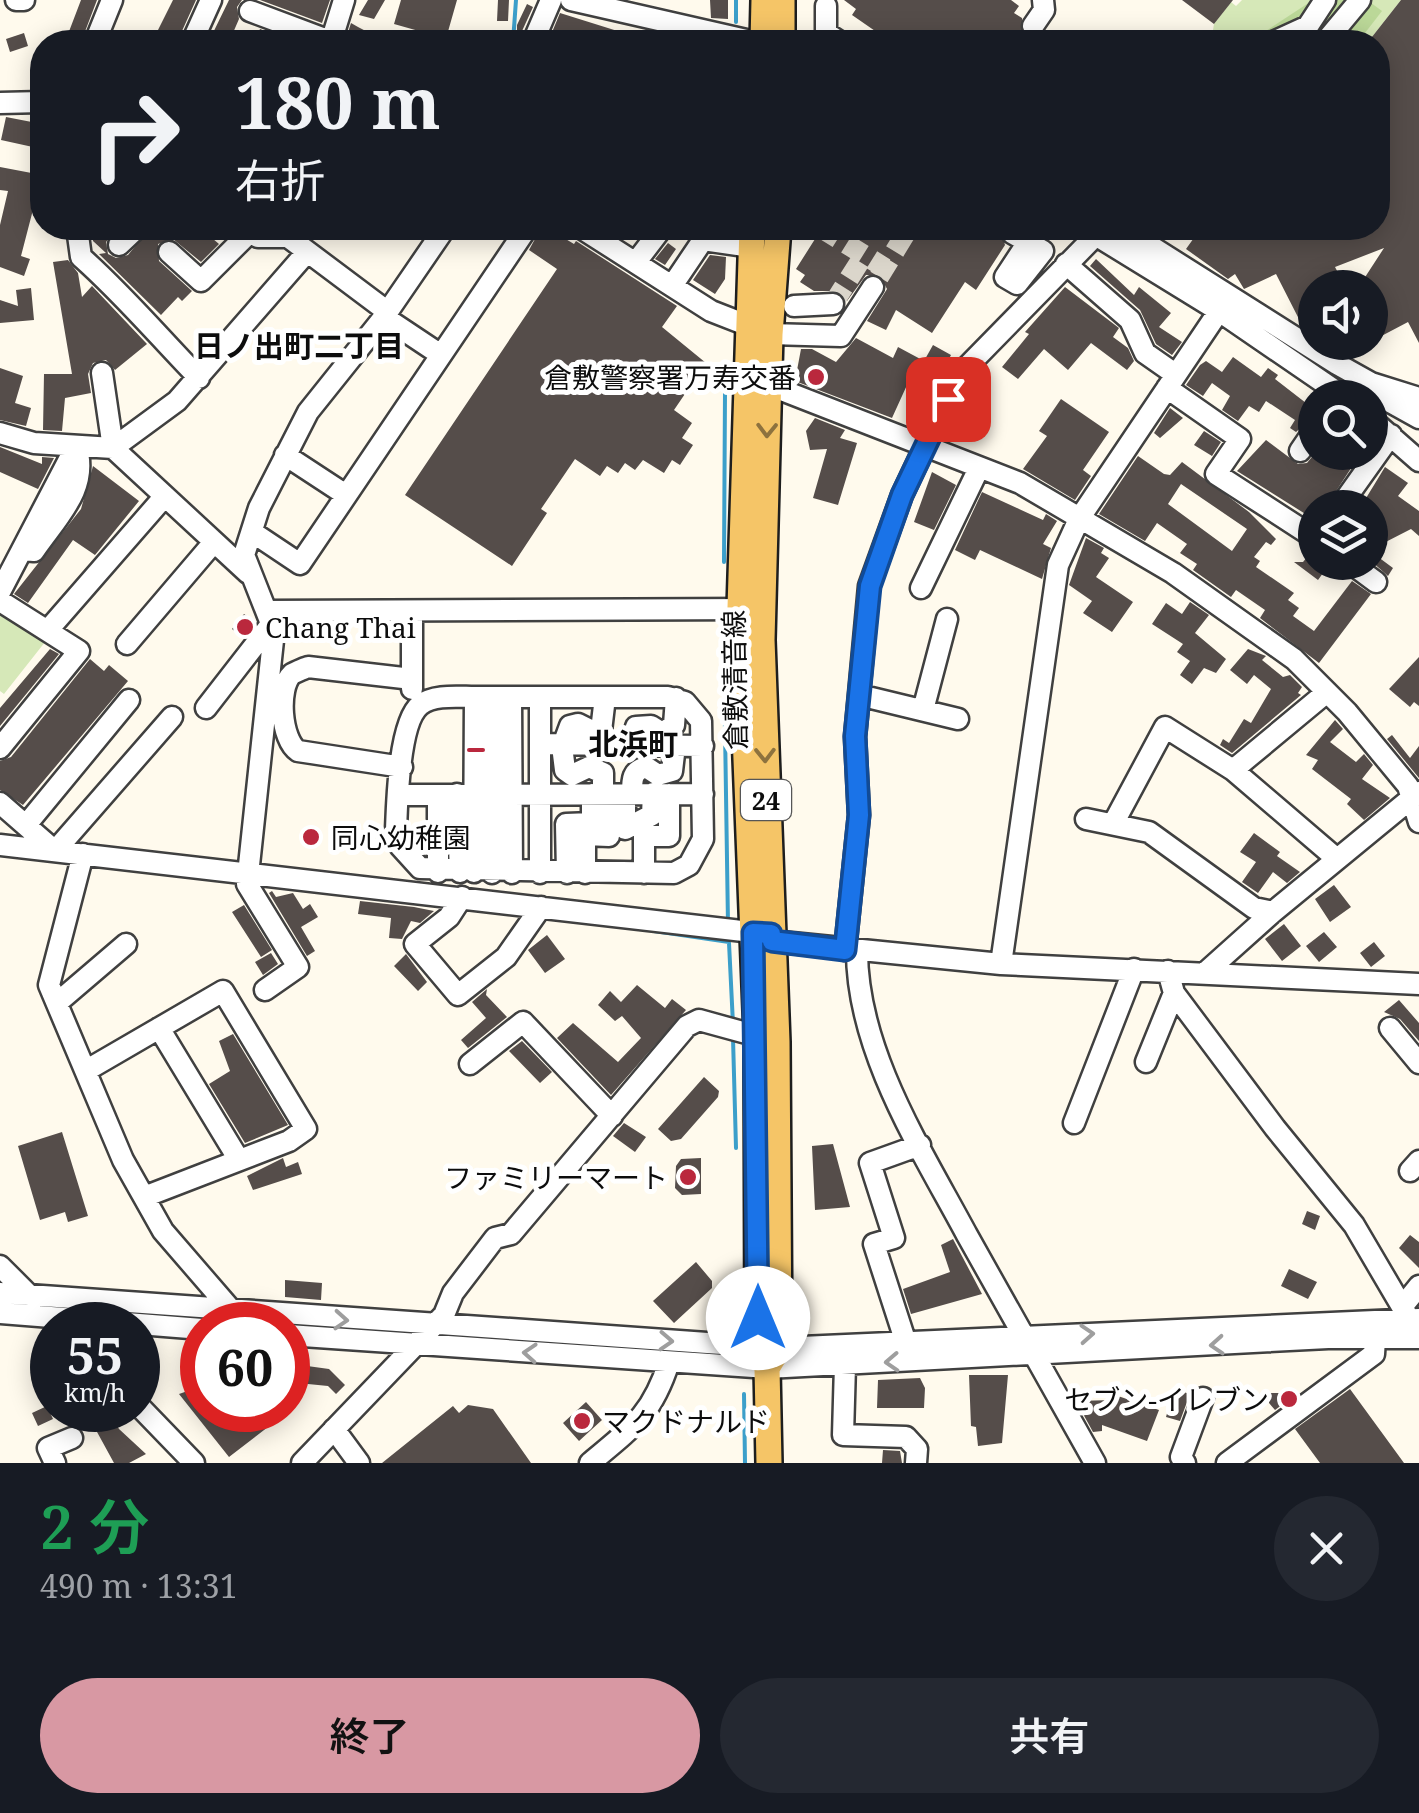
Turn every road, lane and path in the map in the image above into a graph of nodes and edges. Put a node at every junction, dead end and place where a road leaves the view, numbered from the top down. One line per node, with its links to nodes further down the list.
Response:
1 (16, 0): 2 (street)
2 (24, 0)
3 (112, 0): 16 (street)
4 (211, 0): 17 (street)
5 (344, 0): 19 (street)
6 (551, 0): 20 (street)
7 (571, 0): 21 (street)
8 (764, 0): 22 (main road)
9 (782, 0): 23 (main road)
10 (1043, 0): 15 (street)
11 (1324, 0): 25 (street)
12 (1360, 0): 26 (street)
13 (826, 6): 24 (street)
14 (250, 11): 18 (street)
15 (1033, 26)
16 (100, 30)
17 (197, 30)
18 (300, 30)
19 (335, 30)
20 (538, 30)
21 (680, 30)
22 (764, 30)
23 (782, 30)
24 (826, 30)
25 (1299, 30)
26 (1336, 30)
27 (30, 102): 28 (street)
28 (0, 103)
29 (78, 240): 58 (street)
30 (124, 240): 43 (street)
31 (237, 240): 44 (street)
32 (292, 240): 45 (street)
33 (437, 240): 53 (street)
34 (519, 240): 55 (street)
35 (605, 240): 46 (street)
36 (653, 240): 46 (street)
37 (702, 240): 48 (street)
38 (755, 240): 54 (main road, 倉敷清音線 / 24)
39 (776, 240): 54 (main road, 倉敷清音線 / 24)
40 (1083, 240): 47 (street)
41 (1105, 240): 52 (street)
42 (1146, 240): 56 (street)
43 (119, 245)
44 (168, 252)
45 (307, 252): 53 (street); 58 (street)
46 (640, 257): 48 (street)
47 (1066, 264): 60 (street); 68 (street)
48 (676, 281): 54 (street)
49 (873, 286): 54 (street)
50 (833, 304): 51 (street)
51 (794, 306)
52 (1219, 311): 59 (street); 60 (street)
53 (386, 314): 55 (street); 70 (street)
54 (758, 329): 61 (main road, 倉敷清音線 / 24); 86 (main road, 倉敷清音線 / 24)
55 (441, 354): 74 (street)
56 (1337, 364): 62 (street); 63 (street)
57 (102, 373): 69 (street)
58 (199, 378): 69 (street)
59 (1317, 380)
60 (1171, 381): 76 (street); 77 (street)
61 (768, 392): 68 (street); 86 (main road, 倉敷清音線 / 24, one-way to 86)
62 (1419, 398)
63 (1419, 418)
64 (0, 432): 67 (street)
65 (1388, 433): 66 (street)
66 (1391, 435): 71 (street); 73 (street)
67 (76, 446): 69 (street); 84 (street)
68 (924, 447): 72 (street); 94 (street)
69 (113, 448): 75 (street)
70 (285, 454): 74 (street); 78 (street)
71 (1419, 461)
72 (978, 468): 76 (street); 83 (street)
73 (1352, 490)
74 (346, 495): 78 (street)
75 (164, 497): 79 (street); 90 (street)
76 (1079, 519): 93 (street); 139 (street)
77 (1298, 527)
78 (252, 532): 80 (street)
79 (214, 542): 80 (street); 91 (street)
80 (254, 578): 88 (street)
81 (1373, 580): 82 (street)
82 (1376, 582)
83 (921, 588)
84 (0, 592)
85 (0, 601): 90 (street)
86 (751, 609): 87 (street); 136 (main road, 倉敷清音線 / 24)
87 (412, 611): 88 (street); 92 (street)
88 (270, 617): 101 (street); 132 (street)
89 (947, 620): 102 (street)
90 (48, 630): 106 (street)
91 (127, 644)
92 (412, 679): 100 (street); 111 (street)
93 (1327, 692): 112 (street); 117 (street)
94 (859, 696): 102 (street); 138 (street)
95 (492, 697): 96 (street); 100 (street); 114 (street); 114 (street)
96 (540, 697): 97 (street); 107 (street)
97 (605, 698): 98 (street); 108 (street)
98 (676, 698): 105 (street); 109 (street)
99 (129, 700): 121 (street)
100 (417, 707): 111 (street)
101 (206, 708)
102 (922, 710): 104 (street)
103 (172, 716): 125 (street)
104 (958, 719)
105 (631, 744): 108 (street); 109 (street)
106 (0, 748)
107 (540, 749): 108 (street); 113 (street)
108 (563, 750): 110 (street); 115 (street)
109 (703, 750): 110 (street); 116 (street)
110 (674, 754): 115 (street)
111 (402, 767): 118 (street)
112 (1233, 770): 123 (street); 127 (street)
113 (540, 793): 114 (street); 115 (street); 129 (street)
114 (475, 794): 118 (street); 128 (street); 128 (street); 128 (street)
115 (626, 794): 116 (street); 130 (street); 131 (street)
116 (703, 794): 131 (street)
117 (1415, 794): 122 (street); 127 (street)
118 (398, 795): 128 (street)
119 (0, 804): 121 (street)
120 (1086, 819): 123 (street)
121 (28, 822): 125 (street)
122 (1419, 822)
123 (1114, 824): 135 (street)
124 (0, 845): 125 (street)
125 (54, 851): 126 (street)
126 (83, 854): 132 (street); 145 (street)
127 (1337, 859): 135 (street)
128 (475, 872): 129 (street)
129 (540, 873): 130 (street)
130 (576, 873): 131 (street)
131 (644, 873)
132 (248, 876): 133 (street); 144 (street)
133 (460, 902): 134 (street); 134 (street)
134 (540, 912): 136 (street)
135 (1273, 912): 140 (street)
136 (751, 934): 138 (street); 148 (main road, 倉敷清音線 / 24)
137 (126, 944): 145 (street)
138 (854, 955): 139 (street); 155 (street)
139 (1001, 964): 141 (street)
140 (1206, 972): 142 (street); 143 (street)
141 (1132, 975): 142 (street); 154 (street)
142 (1169, 980): 149 (street); 168 (street)
143 (1419, 984)
144 (265, 990)
145 (57, 1003): 152 (street)
146 (159, 1028): 152 (street); 156 (street); 156 (street)
147 (1390, 1028): 150 (street)
148 (750, 1034): 153 (street); 175 (main road, 倉敷清音線 / 24)
149 (1146, 1062)
150 (1419, 1062)
151 (470, 1064): 153 (street)
152 (87, 1070): 157 (street)
153 (612, 1116): 169 (street)
154 (1074, 1123)
155 (920, 1145): 172 (street); 174 (street)
156 (239, 1160): 157 (street)
157 (144, 1197): 163 (street)
158 (0, 1266): 161 (street)
159 (1419, 1286): 168 (street)
160 (0, 1294): 161 (street)
161 (29, 1296): 162 (street); 164 (street)
162 (35, 1302)
163 (225, 1302)
164 (180, 1308)
165 (0, 1313): 166 (street)
166 (30, 1317)
167 (310, 1318): 169 (street, one-way to 169)
168 (1414, 1324): 170 (street)
169 (432, 1327): 173 (street); 175 (street, one-way to 175)
170 (1376, 1330): 174 (street); 182 (street)
171 (310, 1337): 173 (street)
172 (906, 1343): 174 (street); 175 (street)
173 (415, 1344): 176 (street, one-way to 173); 180 (street)
174 (1029, 1347): 177 (street, one-way to 177); 190 (street)
175 (768, 1354): 176 (street); 177 (street); 188 (main road, 倉敷清音線 / 24)
176 (669, 1362): 187 (street)
177 (845, 1364): 189 (street)
178 (1203, 1398): 191 (street)
179 (160, 1428): 184 (street)
180 (334, 1429): 185 (street); 186 (street)
181 (72, 1438): 183 (street)
182 (1231, 1462)
183 (55, 1463)
184 (194, 1463)
185 (302, 1463)
186 (359, 1463)
187 (590, 1463)
188 (769, 1463)
189 (916, 1463)
190 (1095, 1463)
191 (1185, 1463)

